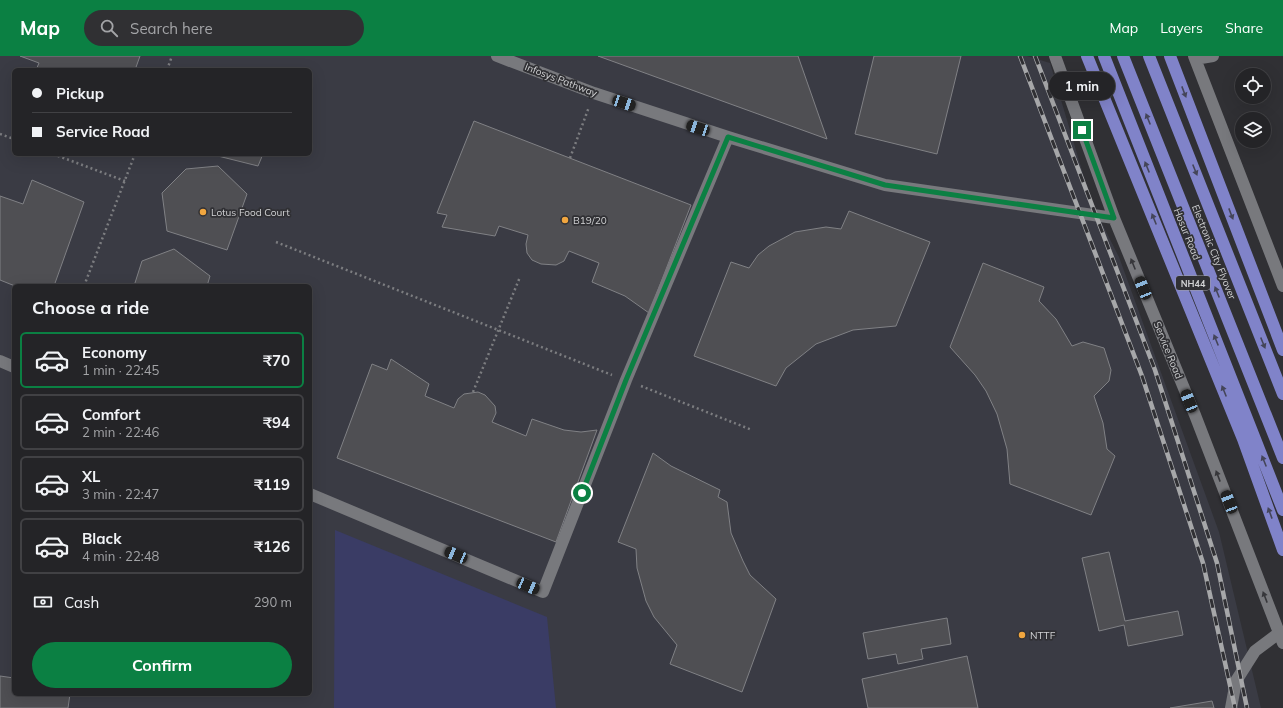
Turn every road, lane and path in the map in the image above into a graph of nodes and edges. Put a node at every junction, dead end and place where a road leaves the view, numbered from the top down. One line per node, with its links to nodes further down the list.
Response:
1 (172, 56): 11 (path)
2 (497, 56): 12 (street, Infosys Pathway)
3 (1055, 56): 20 (street, Service Road)
4 (1087, 56): 36 (highway, one-way to 4)
5 (1104, 56): 35 (highway, Hosur Road / NH44, one-way to 5)
6 (1123, 56): 33 (highway, Electronic City Flyover, one-way to 6)
7 (1149, 56): 31 (highway, Electronic City Flyover, one-way to 31)
8 (1170, 56): 26 (highway, one-way to 26)
9 (1213, 56): 10 (street)
10 (1194, 58): 24 (street)
11 (168, 68)
12 (594, 93): 14 (street, Infosys Pathway); 18 (path)
13 (0, 134): 15 (path)
14 (728, 137): 20 (street, Infosys Pathway); 29 (street)
15 (12, 138)
16 (58, 156): 19 (path)
17 (134, 156): 19 (path)
18 (570, 158)
19 (125, 181): 23 (path)
20 (1114, 218): 37 (street, Service Road, one-way to 20)
21 (276, 242): 25 (path)
22 (520, 277): 25 (path)
23 (85, 284)
24 (1283, 286)
25 (498, 330): 29 (path); 30 (path)
26 (1283, 350)
27 (0, 360): 28 (street)
28 (12, 366)
29 (626, 380): 32 (path); 34 (street)
30 (473, 392)
31 (1283, 394)
32 (752, 430)
33 (1283, 458)
34 (312, 495)
35 (1283, 510)
36 (1283, 550)
37 (1281, 638): 38 (street)
38 (1231, 708)

